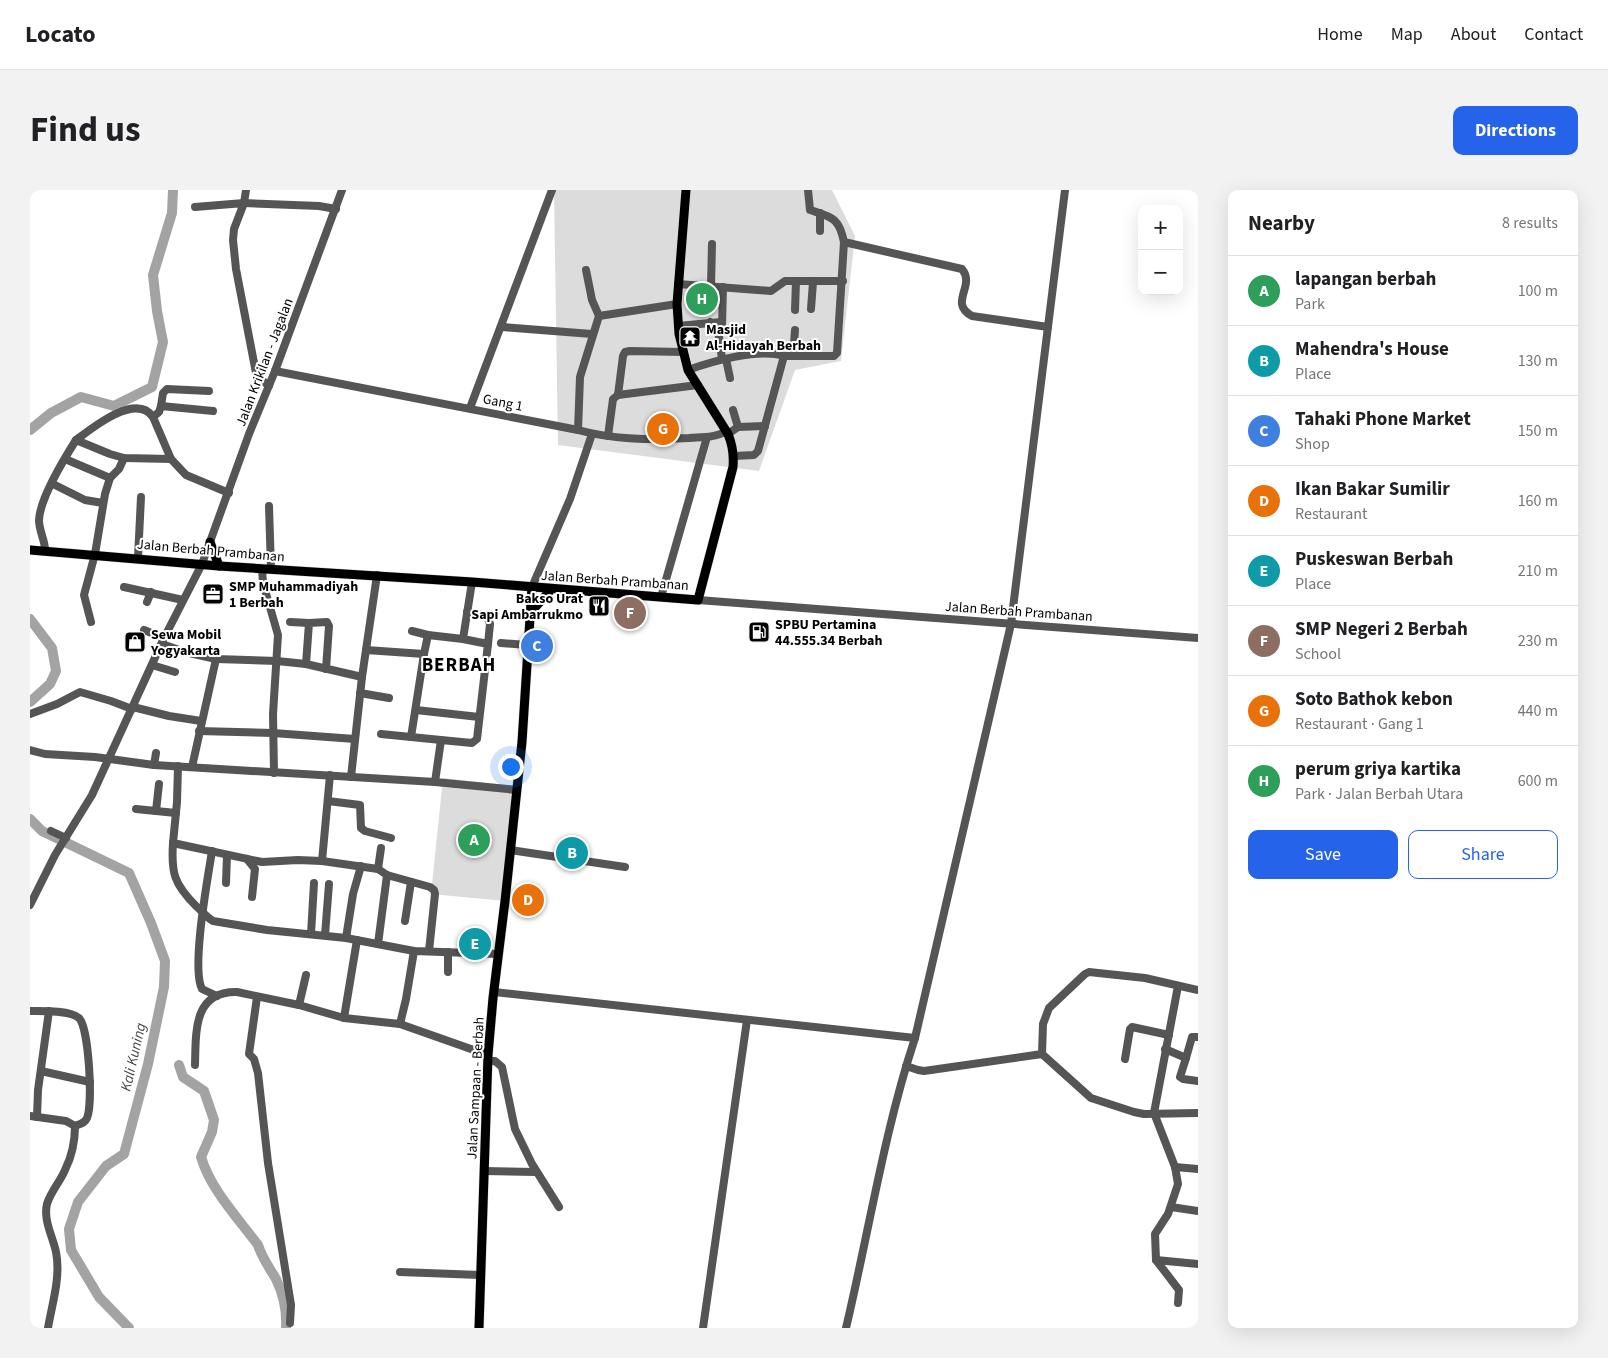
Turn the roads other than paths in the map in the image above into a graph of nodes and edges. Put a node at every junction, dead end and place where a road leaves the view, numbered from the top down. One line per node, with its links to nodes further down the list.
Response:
1 (246, 190): 7 (street)
2 (342, 190): 9 (street, Jalan Krikilan - Jagalan)
3 (552, 190): 43 (street)
4 (686, 190): 18 (main road)
5 (808, 190): 10 (street)
6 (1065, 190): 28 (street)
7 (244, 203): 8 (street); 9 (street); 39 (street)
8 (195, 207)
9 (336, 209): 36 (street, Jalan Krikilan - Jagalan)
10 (820, 213): 11 (street); 12 (street)
11 (820, 232)
12 (844, 242): 17 (street); 28 (street)
13 (712, 244): 19 (street)
14 (586, 270): 24 (street)
15 (796, 281): 16 (street); 20 (street); 23 (street)
16 (813, 282): 17 (street); 22 (street)
17 (843, 282): 33 (street)
18 (678, 284): 19 (street); 21 (main road)
19 (711, 286): 20 (street)
20 (722, 287): 25 (street)
21 (677, 304): 24 (street); 27 (main road)
22 (811, 309)
23 (795, 310)
24 (599, 316): 30 (street)
25 (720, 325): 27 (street); 34 (street)
26 (502, 326): 30 (street)
27 (678, 326): 31 (main road)
28 (1048, 327): 88 (street)
29 (795, 330): 33 (street)
30 (592, 334): 49 (street)
31 (682, 352): 35 (main road); 41 (street)
32 (784, 356): 33 (street); 34 (street); 47 (street)
33 (792, 356)
34 (724, 359): 35 (street); 37 (street)
35 (688, 370): 38 (main road)
36 (275, 371): 39 (street, Jalan Krikilan - Jagalan); 43 (street, Gang 1)
37 (730, 378)
38 (698, 385): 41 (street); 50 (main road)
39 (269, 386): 61 (street, Jalan Krikilan - Jagalan)
40 (209, 392): 42 (street)
41 (618, 395): 52 (street)
42 (160, 406): 45 (street); 46 (street)
43 (470, 408): 49 (street, Gang 1)
44 (733, 410): 48 (street)
45 (213, 411)
46 (153, 418): 54 (street); 58 (street)
47 (765, 426): 48 (street); 55 (street)
48 (738, 427): 50 (street, Gang 1)
49 (578, 430): 51 (street, Gang 1)
50 (727, 433): 53 (street, Gang 1); 55 (main road)
51 (592, 434): 52 (street, Gang 1); 76 (street)
52 (608, 436): 53 (street, Gang 1)
53 (707, 437): 79 (street)
54 (76, 440): 56 (street); 57 (street)
55 (734, 456): 81 (main road)
56 (65, 458): 59 (street); 60 (street)
57 (124, 458): 58 (street); 59 (street)
58 (171, 459): 61 (street)
59 (110, 478): 63 (street)
60 (53, 484): 63 (street); 67 (street)
61 (229, 492): 65 (street, Jalan Krikilan - Jagalan)
62 (141, 497): 69 (street)
63 (103, 503): 68 (street)
64 (269, 506): 72 (street)
65 (210, 542): 70 (street, Jalan Krikilan - Jagalan); 71 (main road)
66 (30, 550): 67 (main road, Jalan Berbah Prambanan)
67 (45, 550): 68 (main road, Jalan Berbah Prambanan)
68 (95, 554): 69 (main road, Jalan Berbah Prambanan); 85 (street)
69 (138, 558): 70 (main road, Jalan Berbah Prambanan)
70 (202, 564): 71 (main road, Jalan Berbah Prambanan); 80 (street, Jalan Krikilan - Jagalan)
71 (220, 566): 72 (main road, Jalan Berbah Prambanan)
72 (267, 569): 73 (main road, Jalan Berbah Prambanan); 101 (street)
73 (377, 575): 74 (main road, Jalan Berbah Prambanan); 98 (street)
74 (472, 582): 76 (main road, Jalan Berbah Prambanan); 83 (street)
75 (124, 587): 78 (street)
76 (532, 587): 77 (main road, Jalan Berbah Prambanan); 84 (main road, Jalan Sampaan - Berbah)
77 (550, 589): 79 (main road, Jalan Berbah Prambanan); 84 (main road)
78 (151, 592): 80 (street); 82 (street)
79 (661, 597): 81 (main road, Jalan Berbah Prambanan)
80 (183, 600): 94 (street, Jalan Krikilan - Jagalan)
81 (698, 600): 88 (street, Jalan Berbah Prambanan)
82 (147, 602)
83 (468, 612): 93 (street); 96 (street)
84 (529, 614): 97 (main road, Jalan Sampaan - Berbah)
85 (91, 622)
86 (290, 622): 87 (street)
87 (309, 622): 103 (street); 104 (street)
88 (1012, 624): 92 (street, Jalan Berbah Prambanan); 182 (street)
89 (144, 630): 94 (street)
90 (412, 631): 91 (street)
91 (428, 635): 93 (street); 99 (street)
92 (1198, 638)
93 (463, 639): 96 (street)
94 (163, 641): 100 (street); 102 (street, Jalan Krikilan - Jagalan)
95 (501, 643): 97 (street)
96 (488, 644): 112 (street)
97 (527, 645): 131 (main road, Jalan Sampaan - Berbah)
98 (366, 650): 99 (street); 106 (street)
99 (424, 654): 110 (street)
100 (216, 659): 101 (street); 113 (street)
101 (277, 661): 103 (street); 115 (street)
102 (152, 664): 105 (street); 109 (street, Jalan Krikilan - Jagalan)
103 (306, 664): 104 (street)
104 (326, 668): 106 (street)
105 (175, 672)
106 (362, 677): 107 (street)
107 (360, 693): 108 (street); 118 (street)
108 (389, 698)
109 (133, 708): 111 (street); 113 (street); 122 (street, Jalan Krikilan - Jagalan)
110 (416, 710): 112 (street); 117 (street)
111 (30, 714)
112 (479, 716): 119 (street)
113 (201, 721): 114 (street)
114 (199, 730): 115 (street); 125 (street)
115 (273, 733): 118 (street); 126 (street)
116 (381, 734): 117 (street)
117 (411, 737): 119 (street)
118 (355, 739): 128 (street)
119 (441, 740): 129 (street)
120 (30, 750): 122 (street)
121 (156, 753): 123 (street)
122 (109, 759): 123 (street); 138 (street, Jalan Krikilan - Jagalan)
123 (154, 765): 124 (street)
124 (178, 766): 125 (street); 135 (street)
125 (192, 767): 126 (street)
126 (274, 773): 127 (street)
127 (330, 775): 128 (street); 132 (street)
128 (351, 777): 129 (street)
129 (435, 782): 131 (street)
130 (159, 784): 134 (street)
131 (516, 790): 141 (main road, Jalan Sampaan - Berbah)
132 (328, 801): 137 (street); 145 (street)
133 (136, 809): 134 (street)
134 (156, 811): 135 (street)
135 (176, 813): 139 (street)
136 (52, 831): 138 (street)
137 (391, 838)
138 (66, 839): 155 (street, Jalan Krikilan - Jagalan)
139 (174, 843): 142 (street); 156 (street)
140 (381, 848): 148 (street)
141 (510, 850): 147 (street); 166 (main road, Jalan Sampaan - Berbah)
142 (212, 851): 143 (street); 156 (street)
143 (227, 855): 144 (street); 151 (street)
144 (247, 859): 145 (street); 154 (street)
145 (322, 861): 146 (street)
146 (361, 866): 148 (street); 160 (street)
147 (625, 867)
148 (378, 869): 149 (street)
149 (387, 875): 150 (street); 162 (street)
150 (411, 882): 157 (street); 164 (street)
151 (226, 883)
152 (314, 883): 158 (street)
153 (329, 884): 159 (street)
154 (252, 896)
155 (30, 905)
156 (202, 912): 158 (street); 172 (street)
157 (405, 921)
158 (311, 934): 159 (street)
159 (325, 935): 160 (street)
160 (346, 938): 161 (street)
161 (357, 940): 162 (street); 177 (street)
162 (378, 944): 163 (street)
163 (414, 951): 164 (street); 179 (street)
164 (429, 951): 165 (street)
165 (448, 952): 166 (street); 167 (street)
166 (498, 954): 171 (main road, Jalan Sampaan - Berbah)
167 (448, 972)
168 (306, 975): 174 (street)
169 (1178, 986): 170 (street); 180 (street); 184 (street)
170 (1198, 990)
171 (494, 992): 178 (street); 185 (main road, Jalan Sampaan - Berbah)
172 (217, 996): 173 (street); 188 (street)
173 (258, 997): 174 (street); 210 (street)
174 (299, 1005): 177 (street)
175 (30, 1011): 176 (street)
176 (49, 1011): 190 (street); 192 (street)
177 (344, 1018): 179 (street)
178 (747, 1020): 182 (street); 213 (street)
179 (400, 1024): 185 (street)
180 (1169, 1035): 183 (street); 186 (street)
181 (1198, 1037): 187 (street)
182 (915, 1038): 189 (street)
183 (1165, 1049): 187 (street); 194 (street)
184 (1042, 1054): 189 (street); 194 (street)
185 (488, 1058): 200 (main road, Jalan Sampaan - Berbah); 201 (street)
186 (1125, 1058)
187 (1186, 1058): 191 (street)
188 (195, 1065)
189 (906, 1066): 214 (street)
190 (40, 1071): 192 (street); 193 (street)
191 (1198, 1081)
192 (90, 1082): 197 (street)
193 (34, 1089): 196 (street)
194 (1154, 1113): 195 (street); 198 (street)
195 (1198, 1113)
196 (34, 1117): 197 (street)
197 (75, 1126): 211 (street)
198 (1175, 1167): 199 (street); 203 (street)
199 (1198, 1169)
200 (484, 1171): 201 (street); 208 (main road, Jalan Sampaan - Berbah)
201 (536, 1172): 202 (street)
202 (559, 1206)
203 (1171, 1207): 204 (street); 205 (street)
204 (1198, 1211)
205 (1156, 1260): 206 (street); 209 (street)
206 (1198, 1264)
207 (400, 1272): 208 (street)
208 (480, 1275): 212 (main road, Jalan Sampaan - Berbah)
209 (1178, 1303)
210 (290, 1323)
211 (48, 1328)
212 (479, 1328)
213 (703, 1328)
214 (846, 1328)

